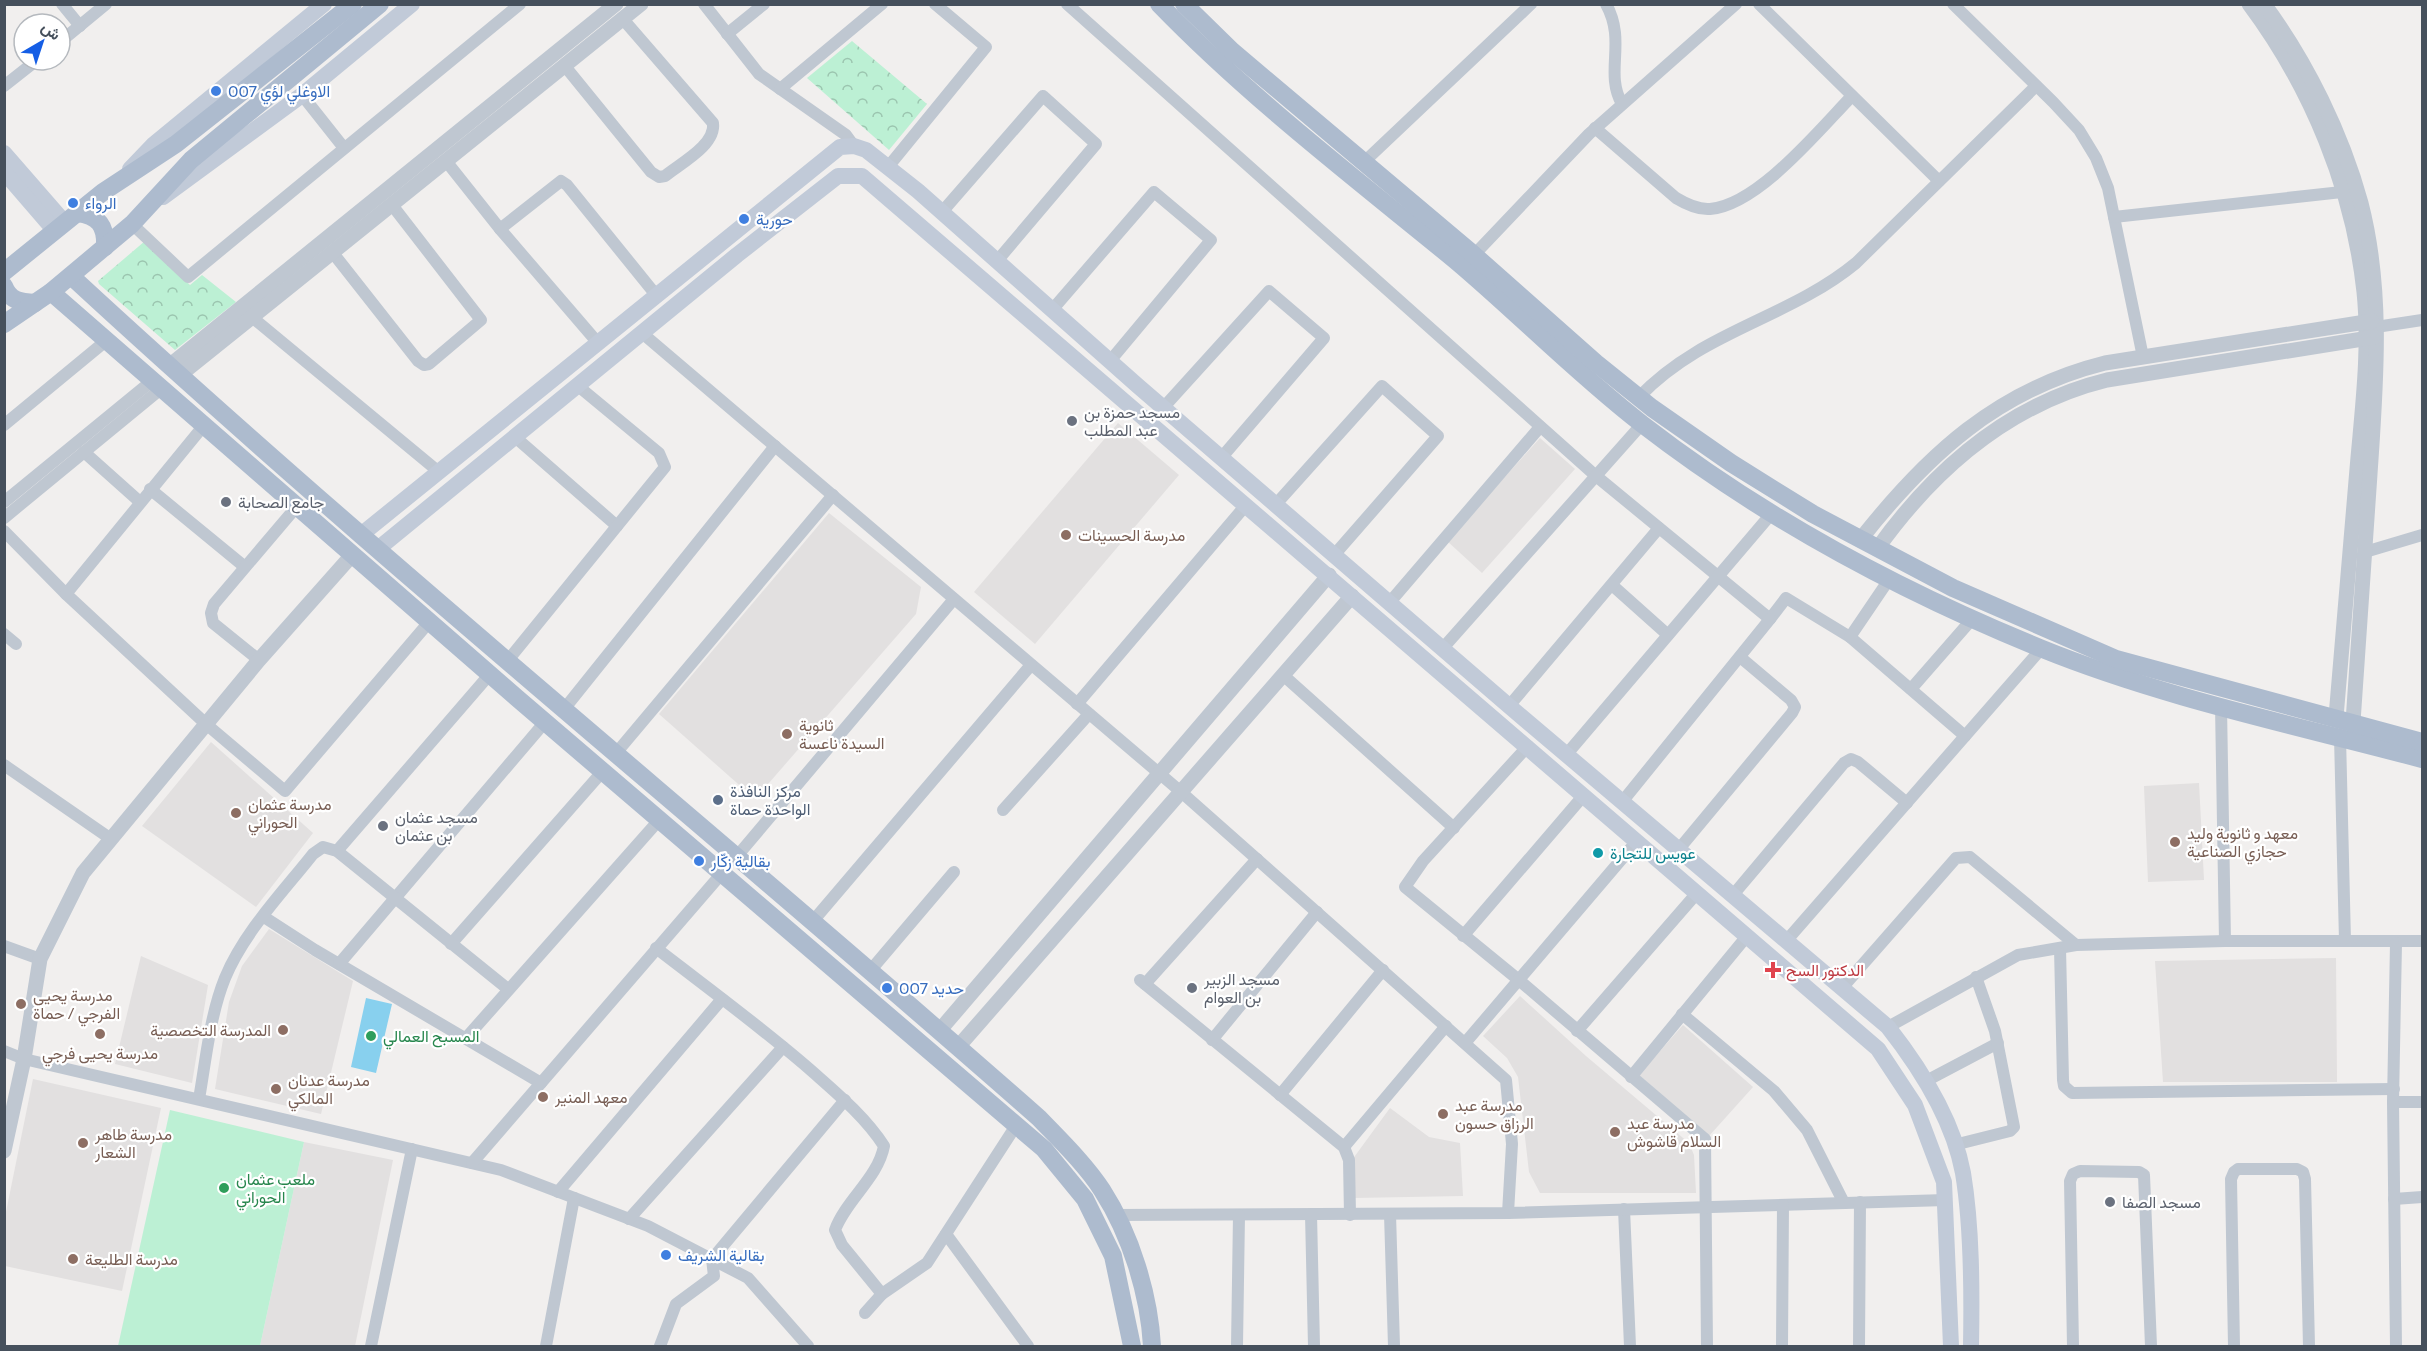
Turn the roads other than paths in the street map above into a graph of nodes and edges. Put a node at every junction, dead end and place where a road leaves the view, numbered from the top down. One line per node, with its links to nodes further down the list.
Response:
1 (62, 4): 24 (street)
2 (106, 4): 24 (street)
3 (324, 4): 43 (main road)
4 (353, 4): 43 (main road)
5 (380, 4): 49 (main road)
6 (412, 4): 32 (main road)
7 (520, 4): 37 (street)
8 (641, 4): 23 (street)
9 (704, 4): 26 (street)
10 (764, 4): 26 (street)
11 (882, 4): 31 (street)
12 (935, 4): 41 (street)
13 (1067, 4): 79 (street)
14 (1159, 4): 77 (main road)
15 (1184, 4): 40 (main road)
16 (1532, 4): 40 (street)
17 (1606, 4): 34 (street)
18 (1736, 4): 34 (street)
19 (1759, 4): 33 (street)
20 (1953, 4): 30 (street)
21 (2249, 4): 45 (street)
22 (2264, 4): 45 (street)
23 (619, 11): 27 (street); 27 (street); 71 (street)
24 (80, 26): 25 (street)
25 (72, 32)
26 (727, 34): 31 (street)
27 (564, 65): 39 (street)
28 (22, 72): 29 (street)
29 (4, 86)
30 (2036, 86): 44 (street); 48 (street)
31 (780, 89): 36 (street)
32 (302, 95): 37 (street); 49 (main road)
33 (1852, 96): 35 (street); 44 (street)
34 (1622, 104): 35 (street)
35 (1595, 128): 54 (street)
36 (854, 146): 41 (main road); 59 (main road)
37 (344, 148): 49 (street)
38 (4, 153): 50 (main road)
39 (446, 161): 46 (street); 51 (street)
40 (1364, 162): 54 (main road)
41 (888, 167): 47 (main road)
42 (4, 172): 50 (main road)
43 (118, 182): 50 (main road)
44 (1939, 182): 74 (street)
45 (2350, 191): 48 (street); 65 (street)
46 (392, 205): 53 (street); 53 (street)
47 (942, 212): 55 (main road); 55 (street)
48 (2114, 217): 69 (street)
49 (138, 218): 52 (main road)
50 (66, 222): 52 (main road); 57 (main road)
51 (500, 229): 59 (street); 68 (street)
52 (105, 247): 56 (main road)
53 (333, 253): 62 (street)
54 (1474, 255): 74 (main road)
55 (997, 261): 61 (main road)
56 (71, 276): 58 (main road); 71 (main road)
57 (5, 277): 60 (main road)
58 (51, 292): 60 (main road); 67 (main road)
59 (656, 295): 68 (main road)
60 (35, 303): 64 (main road)
61 (1052, 310): 70 (main road); 70 (street)
62 (253, 318): 71 (street); 85 (street)
63 (2422, 320): 65 (street)
64 (4, 324)
65 (2371, 329): 69 (street); 104 (street); 105 (street); 140 (street)
66 (642, 333): 73 (main road); 81 (street); 94 (main road)
67 (107, 340): 72 (main road); 78 (street)
68 (598, 343): 85 (main road)
69 (2143, 357): 102 (street)
70 (1110, 361): 75 (main road)
71 (175, 371): 84 (main road)
72 (157, 384): 76 (main road); 82 (street); 90 (street)
73 (578, 386): 80 (main road); 97 (street)
74 (1639, 398): 102 (main road)
75 (1164, 408): 83 (main road); 83 (street)
76 (204, 424): 87 (main road); 88 (street)
77 (1642, 424): 86 (street); 95 (main road)
78 (4, 425)
79 (1540, 427): 86 (street); 118 (street)
80 (515, 437): 97 (street); 103 (main road)
81 (775, 446): 89 (street); 138 (street)
82 (84, 452): 91 (street); 96 (street)
83 (1222, 457): 92 (main road)
84 (281, 464): 87 (main road); 100 (main road)
85 (438, 472): 100 (main road)
86 (1596, 476): 98 (street); 126 (street)
87 (269, 480): 93 (main road)
88 (150, 489): 91 (street); 108 (street)
89 (833, 495): 117 (street); 149 (street)
90 (4, 502)
91 (140, 502): 115 (street)
92 (1277, 504): 107 (main road); 107 (street)
93 (298, 505): 106 (main road); 108 (street)
94 (1246, 505): 110 (main road); 135 (street)
95 (1773, 513): 111 (street); 112 (main road)
96 (4, 518)
97 (617, 526): 129 (street)
98 (1659, 528): 111 (street); 114 (street)
99 (4, 531): 115 (street)
100 (362, 534): 103 (main road)
101 (2422, 535): 105 (street)
102 (1860, 540): 104 (main road)
103 (379, 548): 109 (main road)
104 (1877, 549): 140 (main road)
105 (2365, 552): 140 (street)
106 (353, 554): 113 (main road); 130 (street)
107 (1335, 554): 118 (main road)
108 (245, 567): 130 (street)
109 (401, 567): 113 (main road); 129 (main road)
110 (1329, 575): 116 (main road); 154 (street)
111 (1718, 576): 120 (street); 123 (street)
112 (1890, 578): 119 (main road); 124 (street)
113 (388, 584): 121 (main road)
114 (1612, 585): 123 (street); 136 (street)
115 (66, 594): 142 (street)
116 (1352, 596): 133 (street); 147 (main road)
117 (954, 599): 131 (street); 166 (street)
118 (1390, 602): 126 (main road)
119 (1973, 618): 127 (main road); 134 (street)
120 (1770, 619): 124 (street); 128 (street)
121 (430, 621): 132 (main road); 142 (street)
122 (4, 634): 125 (street)
123 (1668, 634): 150 (street)
124 (1850, 637): 134 (street)
125 (15, 644)
126 (1443, 648): 136 (main road)
127 (2041, 649): 137 (main road); 144 (street)
128 (1740, 657): 157 (street); 164 (street)
129 (509, 659): 138 (main road)
130 (259, 660): 142 (street)
131 (1031, 664): 135 (street); 175 (street)
132 (490, 674): 141 (main road); 165 (street)
133 (1283, 675): 155 (street); 161 (street)
134 (1911, 689): 144 (street)
135 (1077, 704): 139 (street)
136 (1509, 706): 150 (main road)
137 (2221, 706): 145 (main road); 179 (street)
138 (565, 708): 143 (main road)
139 (1089, 714): 154 (street); 159 (street)
140 (2345, 720): 146 (main road)
141 (545, 722): 148 (main road); 172 (street)
142 (206, 724): 162 (street)
143 (592, 731): 148 (main road); 149 (main road)
144 (1965, 736): 158 (street)
145 (2340, 737): 151 (main road); 180 (street)
146 (2422, 742)
147 (1528, 746): 156 (main road); 161 (street)
148 (579, 750): 153 (main road)
149 (616, 752): 166 (main road)
150 (1566, 755): 157 (main road)
151 (2422, 759)
152 (4, 765): 162 (street)
153 (603, 771): 160 (main road); 183 (street)
154 (1159, 774): 155 (street); 201 (street)
155 (1180, 791): 167 (street); 210 (street)
156 (1584, 795): 163 (main road); 176 (street)
157 (1622, 802): 164 (main road)
158 (1907, 803): 171 (street); 178 (street)
159 (1003, 810)
160 (660, 819): 168 (main road); 195 (street)
161 (1454, 828): 176 (street)
162 (111, 839): 188 (street)
163 (1637, 840): 170 (main road); 193 (street)
164 (1679, 849): 171 (main road)
165 (337, 851): 172 (street); 174 (street)
166 (738, 855): 175 (main road)
167 (1257, 859): 173 (street); 205 (street)
168 (723, 872): 186 (street); 203 (main road)
169 (954, 872): 191 (street)
170 (1697, 893): 177 (main road); 202 (street)
171 (1733, 895): 178 (main road)
172 (394, 898): 183 (street); 189 (street)
173 (1317, 912): 190 (street); 205 (street)
174 (264, 917): 189 (street); 218 (street)
175 (813, 921): 191 (main road)
176 (1463, 936): 193 (street)
177 (1747, 936): 197 (street); 232 (main road)
178 (1787, 940): 194 (main road)
179 (2225, 941): 180 (street); 184 (street)
180 (2345, 941): 182 (street)
181 (2422, 941): 182 (street)
182 (2396, 943): 216 (street)
183 (451, 944): 195 (street)
184 (2076, 945): 187 (street); 194 (street)
185 (4, 946): 188 (street)
186 (656, 948): 196 (street); 215 (street)
187 (2060, 948): 192 (street); 216 (street)
188 (40, 959): 211 (street)
189 (339, 964): 204 (street)
190 (1383, 970): 199 (street); 217 (street)
191 (870, 971): 198 (main road)
192 (1976, 977): 200 (street); 207 (street)
193 (1520, 981): 202 (street); 206 (street)
194 (1842, 988): 200 (main road)
195 (508, 989): 204 (street)
196 (722, 999): 208 (street); 228 (street)
197 (1682, 1014): 213 (street); 234 (street)
198 (924, 1017): 201 (main road); 203 (main road)
199 (1446, 1026): 206 (street); 224 (street)
200 (1888, 1027): 214 (main road)
201 (940, 1030): 210 (main road)
202 (1577, 1031): 213 (street)
203 (911, 1033): 212 (main road)
204 (466, 1038): 215 (street)
205 (1212, 1040): 217 (street)
206 (1465, 1043): 238 (street)
207 (1998, 1043): 214 (street); 223 (street)
208 (783, 1047): 219 (street); 244 (street)
209 (4, 1051): 211 (street)
210 (964, 1051): 212 (main road); 241 (main road)
211 (24, 1059): 218 (street); 226 (street)
212 (956, 1072): 222 (main road)
213 (1630, 1077): 236 (street)
214 (1926, 1081): 223 (main road)
215 (541, 1083): 227 (street)
216 (2394, 1089): 220 (street)
217 (1280, 1095): 224 (street)
218 (199, 1099): 225 (street)
219 (845, 1100): 246 (street); 247 (street)
220 (2393, 1102): 221 (street); 231 (street)
221 (2422, 1102)
222 (1017, 1124): 245 (street); 254 (main road)
223 (1954, 1145): 264 (main road)
224 (1344, 1148): 243 (street)
225 (412, 1149): 227 (street); 250 (street)
226 (4, 1151)
227 (472, 1163): 228 (street)
228 (558, 1192): 230 (street)
229 (2422, 1197): 231 (street)
230 (574, 1198): 244 (street); 251 (street)
231 (2394, 1199): 269 (street)
232 (1946, 1200): 233 (street); 263 (main road)
233 (1860, 1202): 234 (street); 262 (street)
234 (1844, 1203): 235 (street)
235 (1783, 1204): 236 (street); 261 (street)
236 (1705, 1207): 237 (street); 260 (street)
237 (1624, 1209): 238 (street); 259 (street)
238 (1508, 1213): 240 (street)
239 (1311, 1214): 242 (street); 243 (street); 257 (street)
240 (1390, 1214): 243 (street); 258 (street)
241 (1115, 1215): 242 (street); 255 (main road)
242 (1239, 1215): 256 (street)
243 (1350, 1215)
244 (629, 1219): 246 (street)
245 (945, 1234): 247 (street); 253 (street)
246 (712, 1259): 249 (street); 252 (street)
247 (882, 1294): 248 (street)
248 (866, 1313)
249 (660, 1346)
250 (370, 1347)
251 (546, 1347)
252 (808, 1347)
253 (1028, 1347)
254 (1132, 1347)
255 (1152, 1347)
256 (1237, 1347)
257 (1314, 1347)
258 (1394, 1347)
259 (1630, 1347)
260 (1707, 1347)
261 (1782, 1347)
262 (1859, 1347)
263 (1951, 1347)
264 (1971, 1347)
265 (2073, 1347): 266 (street)
266 (2151, 1347)
267 (2234, 1347): 268 (street)
268 (2309, 1347)
269 (2396, 1347)

